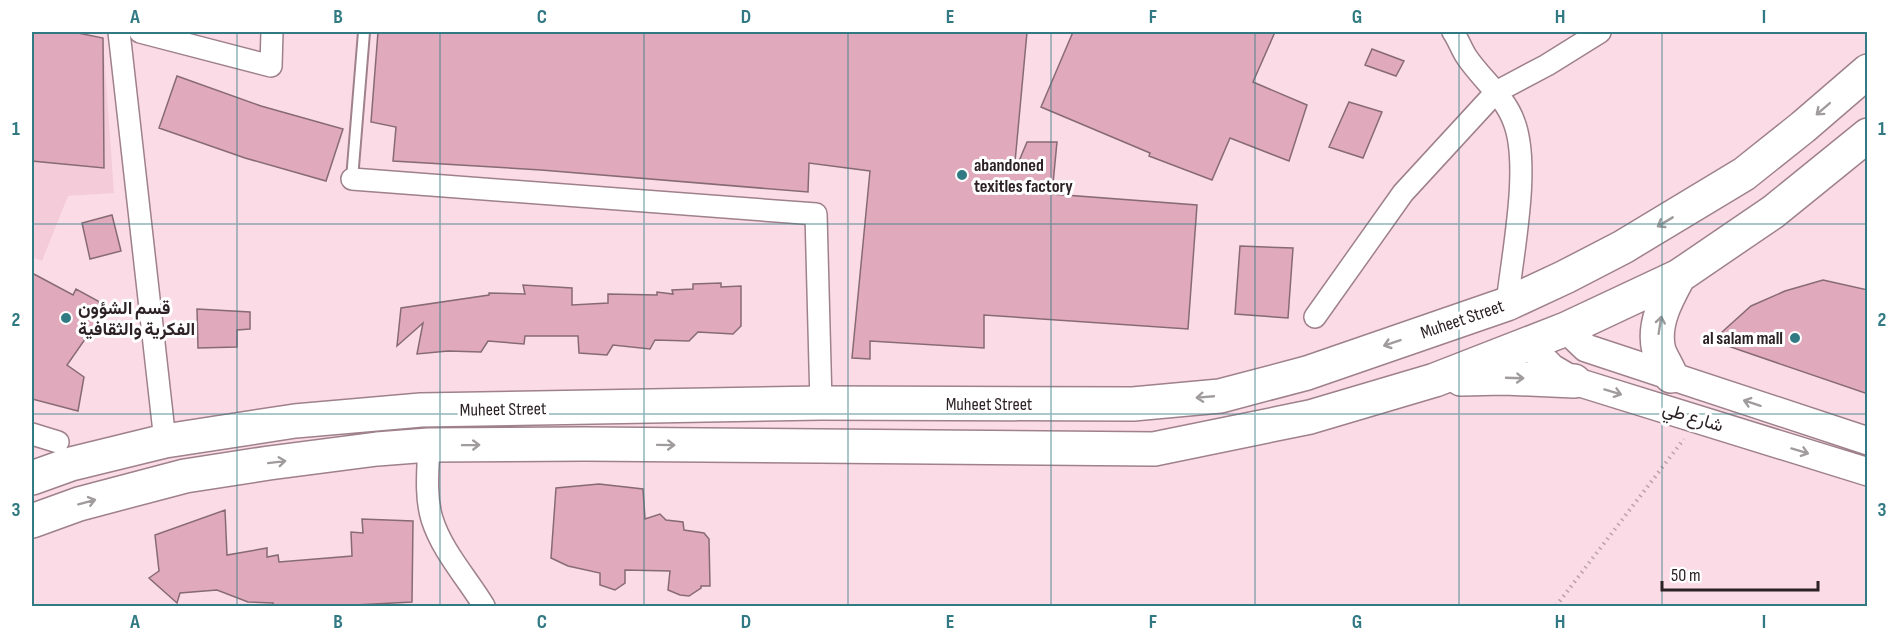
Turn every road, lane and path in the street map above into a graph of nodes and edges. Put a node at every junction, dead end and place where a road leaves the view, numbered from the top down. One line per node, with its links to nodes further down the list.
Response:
1 (119, 32): 24 (street)
2 (140, 32): 3 (street)
3 (272, 32)
4 (364, 32): 10 (lane)
5 (1454, 32): 8 (street)
6 (1600, 32): 8 (street)
7 (1868, 71): 11 (main road, Muheet Street, one-way to 11)
8 (1496, 92): 13 (street); 14 (street)
9 (1868, 135): 12 (main road, Muheet Street)
10 (352, 179): 21 (street)
11 (1571, 274): 13 (main road, Muheet Street); 15 (main road)
12 (1679, 276): 15 (main road, Muheet Street); 18 (main road, one-way to 12)
13 (1510, 307): 15 (main road); 16 (main road); 17 (main road); 21 (main road, Muheet Street, one-way to 21)
14 (1315, 316)
15 (1579, 322): 16 (main road, Muheet Street); 18 (street, شارع طي)
16 (1528, 344): 17 (main road, Muheet Street); 20 (street, شارع طي)
17 (1497, 356): 19 (main road, Muheet Street)
18 (1671, 376): 25 (street, شارع طي, one-way to 18)
19 (1435, 380): 20 (main road, one-way to 20); 27 (main road, Muheet Street, one-way to 19)
20 (1574, 381): 22 (street, شارع طي, one-way to 22)
21 (821, 403): 24 (main road, Muheet Street)
22 (1700, 419): 28 (street, شارع طي, one-way to 28); 32 (path)
23 (32, 434): 26 (street)
24 (165, 441): 29 (main road, Muheet Street)
25 (1868, 441)
26 (58, 442)
27 (429, 445): 30 (main road, Muheet Street, one-way to 27); 31 (street)
28 (1868, 472)
29 (32, 478)
30 (32, 521)
31 (484, 606)
32 (1556, 606)

